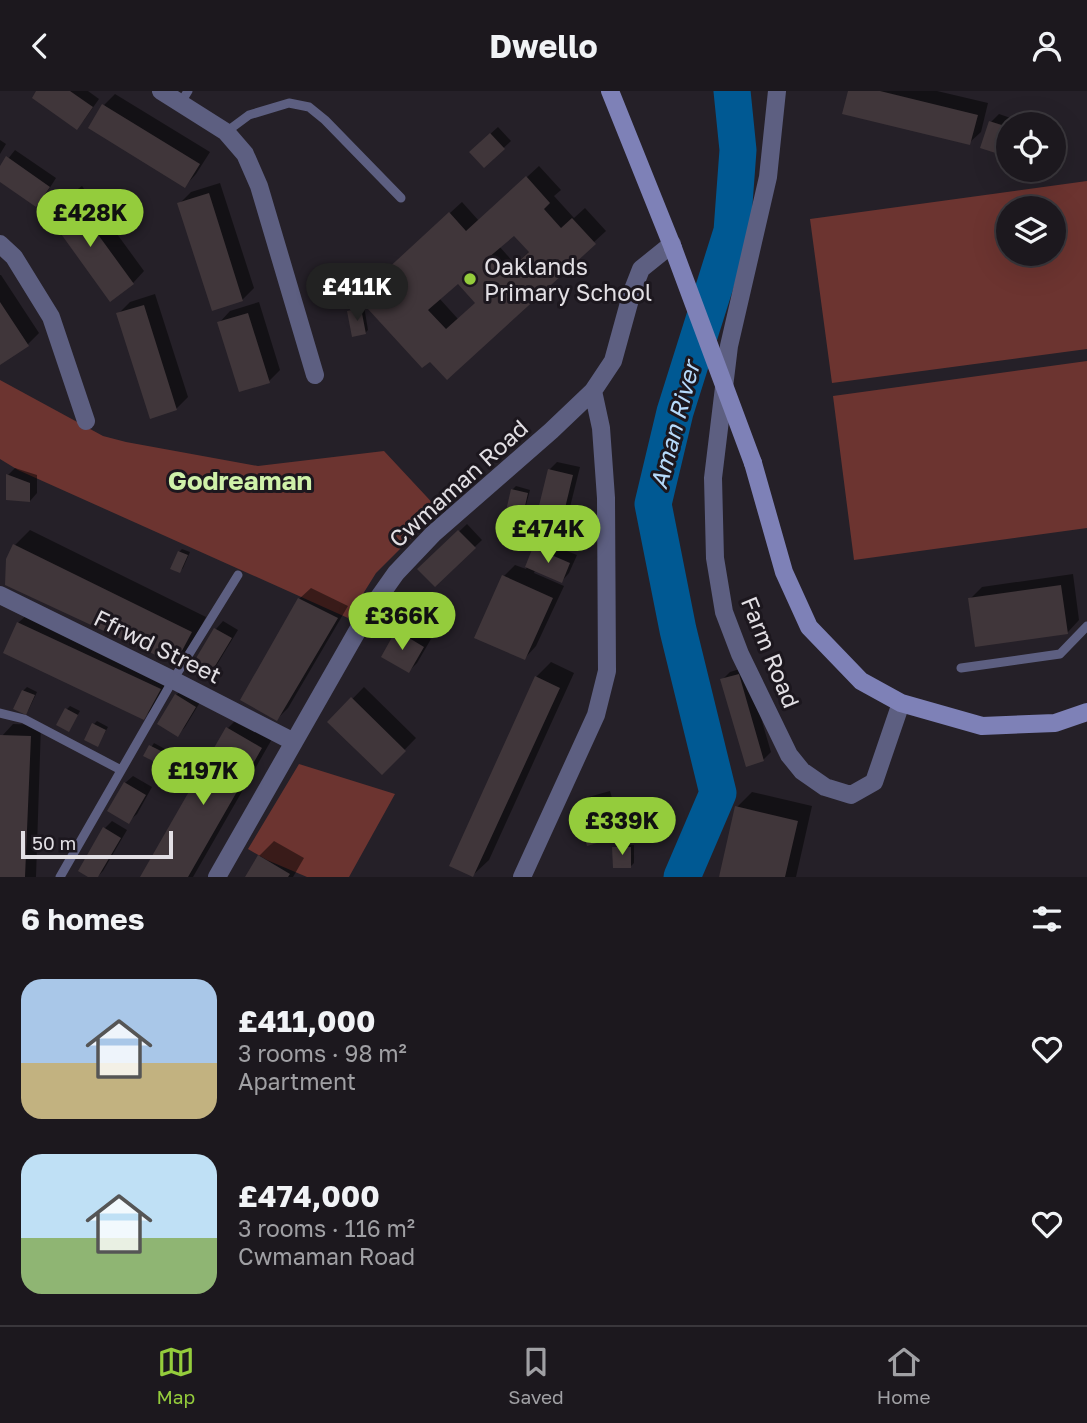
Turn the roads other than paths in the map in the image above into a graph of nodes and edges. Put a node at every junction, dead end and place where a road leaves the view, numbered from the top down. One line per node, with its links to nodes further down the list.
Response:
1 (161, 91): 4 (street)
2 (610, 91): 8 (main road)
3 (777, 91): 17 (street, Farm Road)
4 (184, 97): 5 (street)
5 (226, 132): 6 (lane); 9 (street)
6 (401, 198)
7 (0, 244): 11 (street)
8 (673, 246): 10 (street, Cwmaman Road); 17 (main road, bridge)
9 (315, 375)
10 (593, 391): 20 (street, Cwmaman Road); 24 (street)
11 (86, 421)
12 (238, 575): 16 (lane)
13 (0, 596): 16 (street, Ffrwd Street)
14 (1087, 627): 15 (lane)
15 (961, 668)
16 (173, 680): 20 (street, Ffrwd Street); 21 (lane)
17 (901, 703): 18 (main road)
18 (1087, 712)
19 (0, 713): 21 (lane)
20 (294, 742): 23 (street, Cwmaman Road)
21 (121, 770): 22 (lane)
22 (60, 877)
23 (217, 877)
24 (522, 877)

